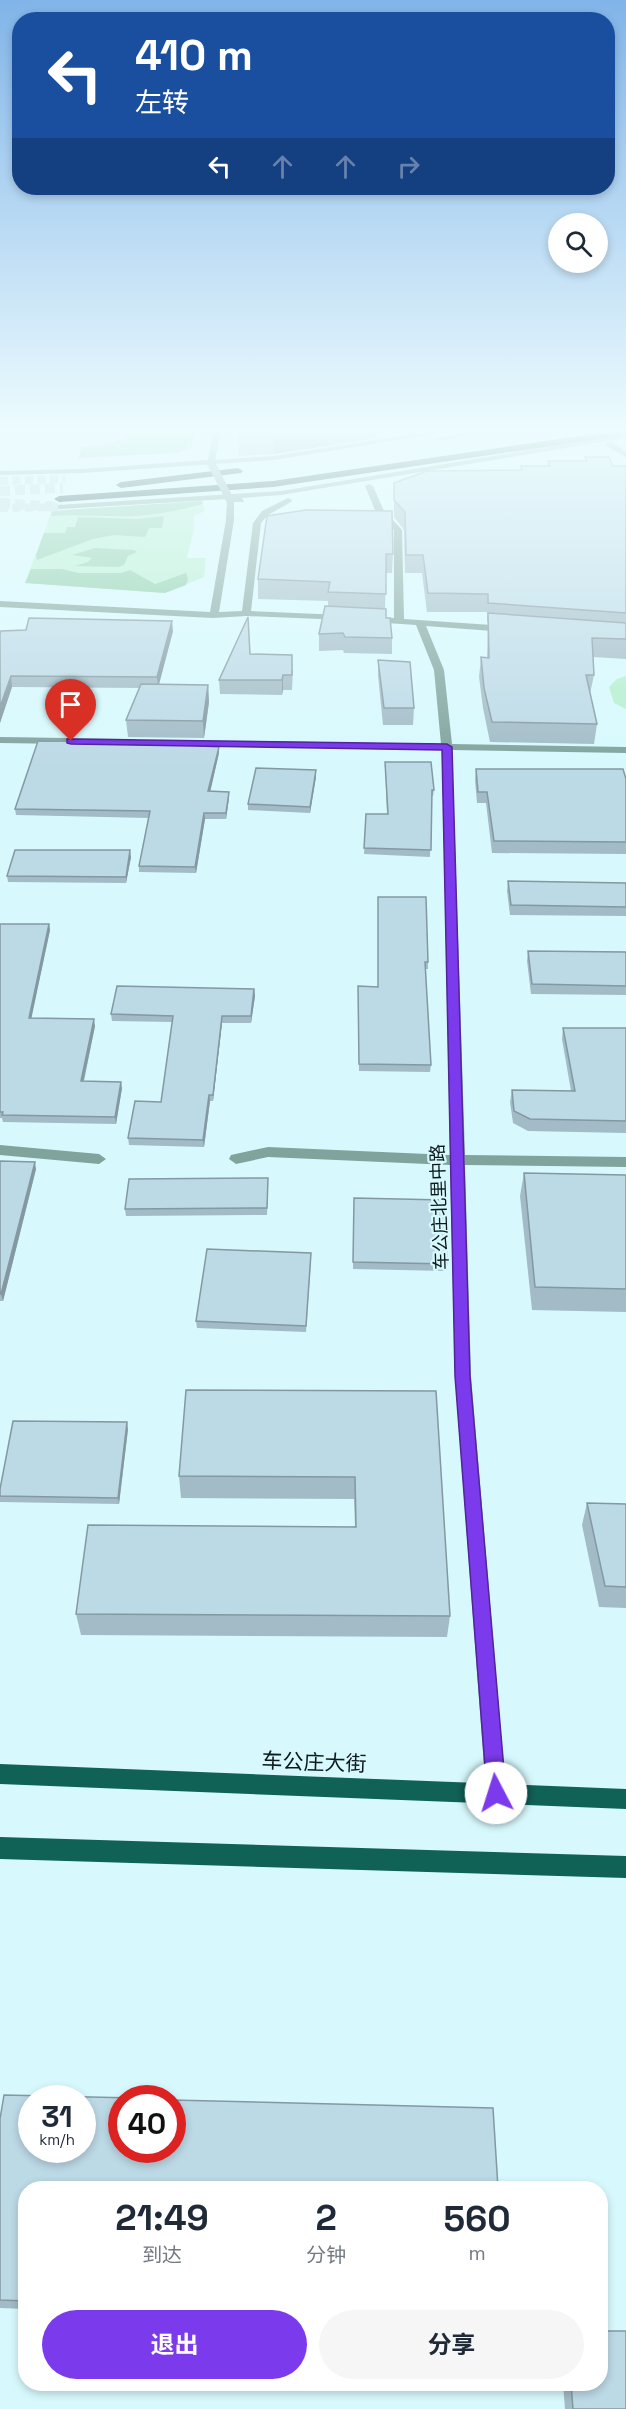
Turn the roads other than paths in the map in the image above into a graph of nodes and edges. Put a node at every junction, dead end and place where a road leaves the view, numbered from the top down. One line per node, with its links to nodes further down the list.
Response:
1 (226, 543): 6 (street)
2 (255, 543): 7 (street)
3 (398, 543): 10 (street)
4 (0, 597): 6 (street)
5 (0, 604): 6 (street)
6 (214, 612): 7 (street)
7 (246, 613): 8 (street)
8 (353, 618)
9 (364, 619): 10 (street)
10 (399, 620): 11 (street)
11 (420, 623): 12 (street); 16 (street, 车公庄北里中路)
12 (512, 630)
13 (0, 740): 14 (street)
14 (141, 742)
15 (165, 743): 16 (street)
16 (447, 747): 17 (street); 21 (street, 车公庄北里中路)
17 (626, 750)
18 (0, 1150): 19 (street)
19 (99, 1159)
20 (236, 1159): 21 (street)
21 (457, 1160): 22 (street); 24 (street, 车公庄北里中路)
22 (626, 1162)
23 (0, 1774): 24 (main road, 车公庄大街)
24 (496, 1793): 25 (main road, 车公庄大街)
25 (626, 1800)
26 (0, 1848): 27 (main road)
27 (626, 1868)

